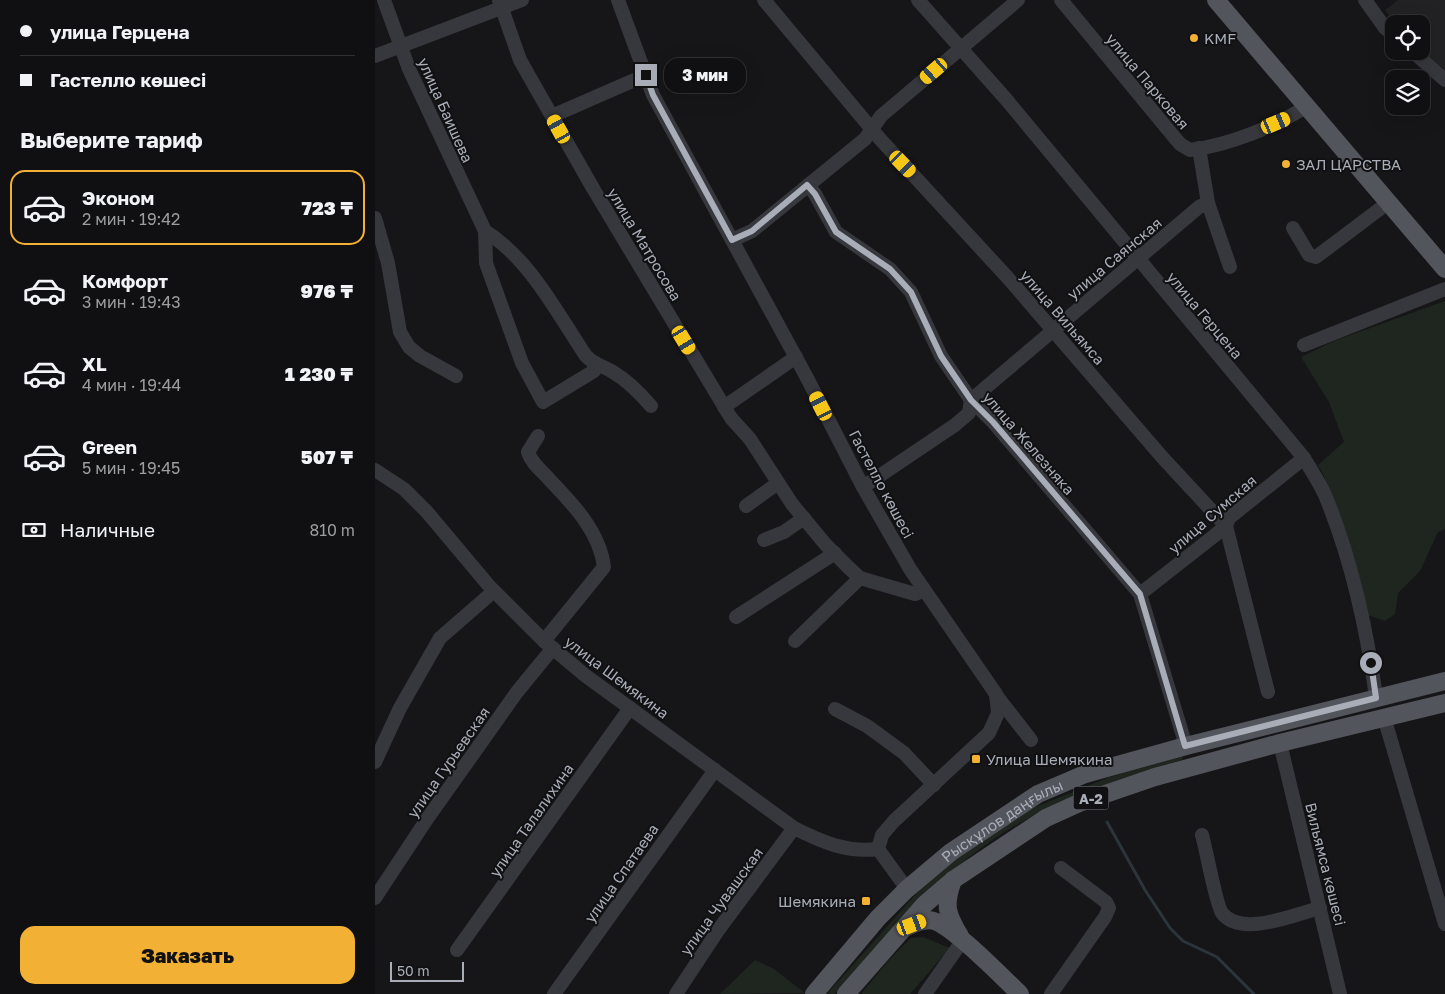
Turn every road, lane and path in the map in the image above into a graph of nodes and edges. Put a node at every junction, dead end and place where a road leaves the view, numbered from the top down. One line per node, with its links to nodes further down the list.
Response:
1 (385, 0): 12 (street, улица Баишева)
2 (522, 0): 10 (street)
3 (618, 0): 16 (street, Гастелло көшесі)
4 (764, 0): 20 (street, улица Вильямса)
5 (918, 0): 13 (street, улица Герцена)
6 (1018, 0): 13 (street)
7 (1061, 0): 21 (street, улица Парковая)
8 (1216, 0): 18 (main road)
9 (1365, 0): 11 (street)
10 (500, 4): 12 (street); 19 (street, улица Матросова)
11 (1385, 28)
12 (401, 46): 14 (street); 27 (street, улица Баишева)
13 (961, 48): 20 (street); 29 (street, улица Герцена)
14 (375, 56)
15 (1422, 60): 17 (street)
16 (646, 75): 19 (street); 28 (street, Гастелло көшесі)
17 (1445, 80)
18 (1308, 106): 21 (street); 23 (main road)
19 (552, 116): 40 (street, улица Матросова)
20 (872, 130): 22 (street); 33 (street, улица Вильямса)
21 (1199, 148): 24 (street)
22 (807, 185): 28 (street); 38 (street, улица Железняка)
23 (1389, 202): 26 (street); 31 (main road)
24 (1208, 204): 29 (street, улица Саянская); 30 (street)
25 (375, 218): 37 (street)
26 (1293, 228)
27 (485, 231): 36 (street, улица Баишева); 36 (street, улица Баишева)
28 (732, 240): 35 (street, Гастелло көшесі)
29 (1138, 259): 33 (street, улица Саянская); 42 (street, улица Герцена)
30 (1230, 267)
31 (1445, 269)
32 (1445, 289): 34 (street)
33 (1053, 332): 38 (street, улица Саянская); 48 (street, улица Вильямса)
34 (1305, 345)
35 (795, 357): 40 (street); 45 (street, Гастелло көшесі)
36 (594, 365): 39 (street)
37 (456, 376)
38 (971, 400): 45 (street, улица Саянская); 54 (street, улица Железняка)
39 (651, 406)
40 (724, 407): 44 (street, улица Матросова)
41 (538, 436): 57 (street, улица Гурьевская)
42 (1304, 458): 48 (street, улица Сумская); 61 (street, улица Герцена)
43 (375, 470): 53 (street, улица Шемякина)
44 (778, 483): 46 (street); 47 (street, улица Матросова)
45 (863, 487): 52 (street, Гастелло көшесі)
46 (746, 506)
47 (804, 518): 49 (street); 50 (street, улица Матросова)
48 (1225, 526): 54 (street, улица Сумская); 59 (street, улица Вильямса)
49 (764, 540)
50 (835, 553): 51 (street, улица Матросова); 55 (street)
51 (861, 578): 52 (street, улица Матросова); 56 (street)
52 (924, 590): 60 (street, Гастелло көшесі)
53 (494, 591): 57 (street, улица Шемякина); 72 (street)
54 (1140, 594): 70 (street, улица Железняка)
55 (736, 617)
56 (795, 641)
57 (549, 645): 63 (street, улица Шемякина); 81 (street, улица Гурьевская)
58 (1438, 683): 61 (main road, Рысқұлов даңғылы / A-2); 67 (main road)
59 (1268, 692)
60 (996, 694): 68 (street, Гастелло көшесі); 74 (street)
61 (1376, 698): 65 (main road, Рысқұлов даңғылы / A-2)
62 (1445, 703): 66 (main road, Рысқұлов даңғылы / A-2)
63 (630, 708): 73 (street, улица Шемякина); 86 (street, улица Талалихина)
64 (835, 709): 74 (street)
65 (1306, 715): 70 (main road, Рысқұлов даңғылы / A-2); 71 (main road)
66 (1384, 717): 67 (main road, Рысқұлов даңғылы / A-2); 83 (street)
67 (1353, 724): 69 (main road, Рысқұлов даңғылы / A-2)
68 (1031, 740)
69 (1279, 743): 71 (main road, Рысқұлов даңғылы / A-2); 82 (street, Вильямса көшесі)
70 (1185, 746): 80 (main road, Рысқұлов даңғылы / A-2)
71 (1245, 752): 79 (main road, Рысқұлов даңғылы / A-2)
72 (375, 762)
73 (715, 770): 75 (street, улица Шемякина); 87 (street, улица Спатаева)
74 (934, 785): 77 (street)
75 (794, 828): 77 (street, улица Шемякина); 88 (street, улица Чувашская)
76 (1202, 835): 82 (street)
77 (878, 849): 80 (street)
78 (1061, 868): 93 (street)
79 (953, 880): 84 (main road, Рысқұлов даңғылы / A-2); 85 (main road)
80 (907, 889): 89 (main road, Рысқұлов даңғылы)
81 (375, 898)
82 (1320, 908): 94 (street, Вильямса көшесі)
83 (1445, 924)
84 (900, 930): 85 (main road); 90 (main road, Рысқұлов даңғылы / A-2)
85 (963, 940): 91 (street); 92 (main road)
86 (457, 950)
87 (554, 994)
88 (676, 994)
89 (814, 994)
90 (846, 994)
91 (925, 994)
92 (1020, 994)
93 (1051, 994)
94 (1340, 994)

